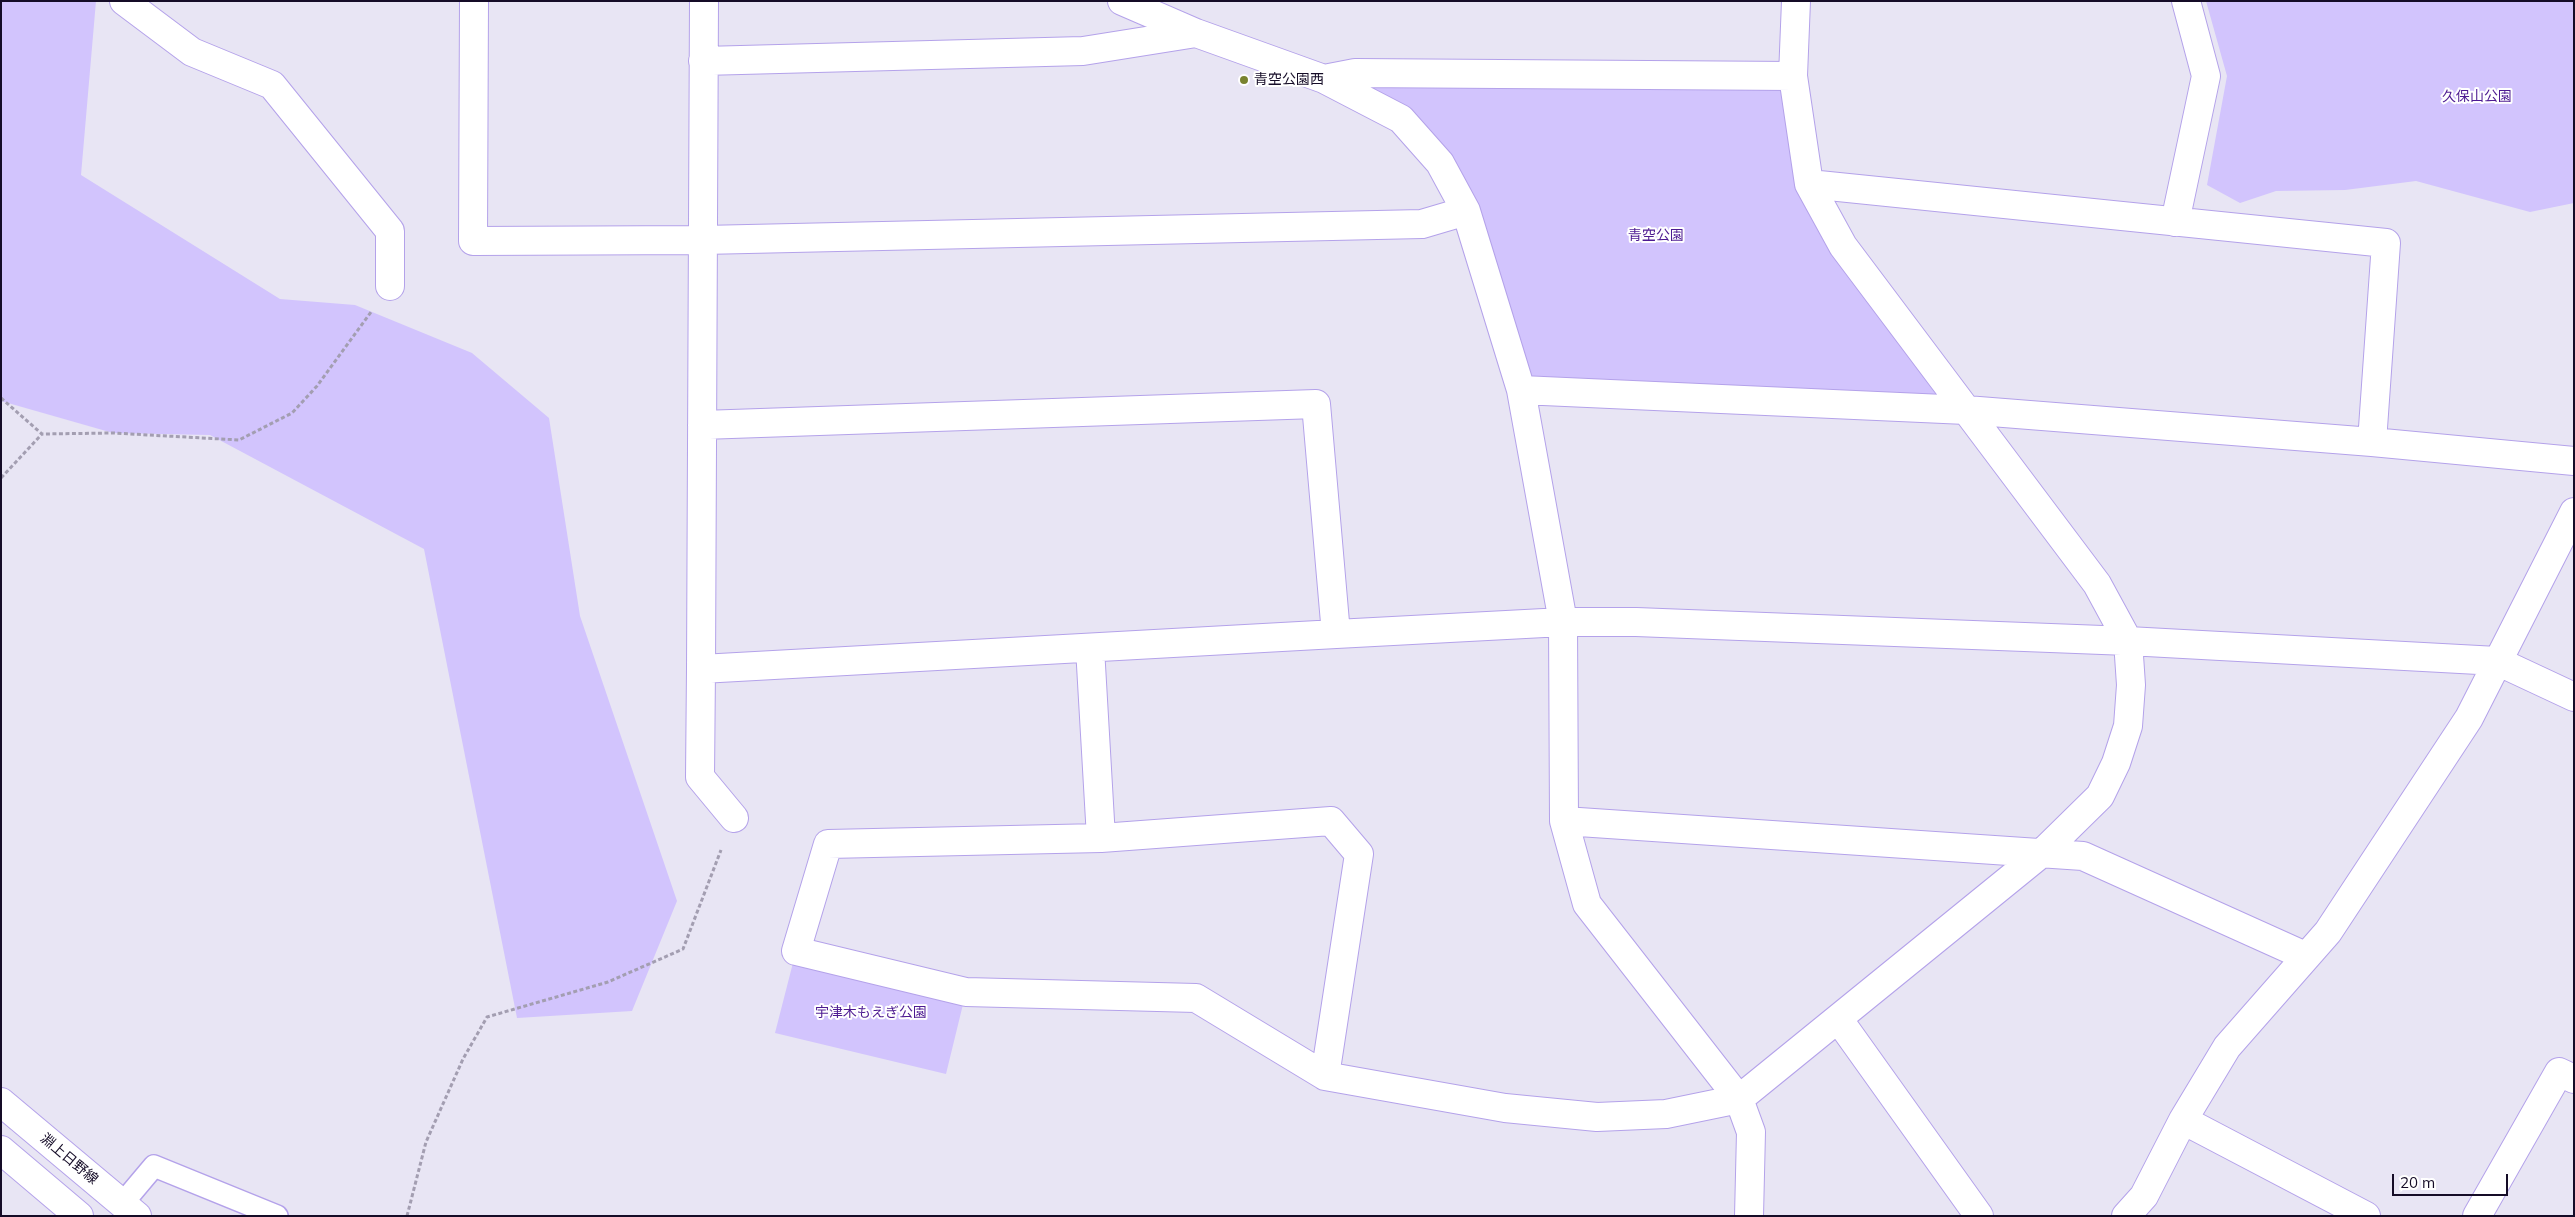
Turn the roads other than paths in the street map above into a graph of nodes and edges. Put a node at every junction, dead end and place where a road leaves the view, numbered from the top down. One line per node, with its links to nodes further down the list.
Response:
1 (124, 1): 15 (main road)
2 (474, 1): 14 (main road)
3 (704, 1): 8 (main road)
4 (1122, 1): 7 (main road)
5 (1796, 1): 9 (main road)
6 (2186, 1): 13 (main road)
7 (1196, 33): 8 (main road); 10 (main road)
8 (704, 60): 14 (main road)
9 (1793, 76): 10 (main road); 11 (main road)
10 (1324, 79): 12 (main road)
11 (1809, 184): 13 (main road); 17 (main road)
12 (1466, 211): 14 (main road); 16 (main road)
13 (2175, 222): 19 (main road)
14 (702, 240): 18 (main road)
15 (390, 286)
16 (1521, 390): 17 (main road); 22 (main road)
17 (1966, 410): 19 (main road); 24 (main road)
18 (702, 425): 23 (main road); 27 (main road)
19 (2372, 442): 20 (main road)
20 (2574, 461)
21 (2574, 512): 26 (main road)
22 (1563, 622): 23 (main road); 24 (main road); 30 (main road)
23 (1336, 634): 25 (main road)
24 (2128, 641): 26 (main road); 32 (main road)
25 (1090, 648): 27 (main road); 31 (main road)
26 (2497, 662): 28 (main road); 33 (main road)
27 (701, 669): 29 (main road)
28 (2574, 697)
29 (734, 818)
30 (1564, 821): 32 (main road); 37 (main road)
31 (1100, 838): 35 (main road); 35 (main road)
32 (2043, 852): 33 (main road); 34 (main road)
33 (2305, 956): 39 (main road)
34 (1838, 1020): 37 (main road); 45 (main road)
35 (1325, 1076): 37 (main road)
36 (2574, 1079): 48 (main road)
37 (1739, 1099): 44 (main road)
38 (1, 1102): 41 (main road, 淵上日野線)
39 (2184, 1120): 46 (main road); 47 (main road)
40 (1, 1150): 42 (main road)
41 (130, 1210): 43 (lane)
42 (79, 1216)
43 (277, 1216)
44 (1749, 1216)
45 (1979, 1216)
46 (2126, 1216)
47 (2366, 1216)
48 (2478, 1216)

